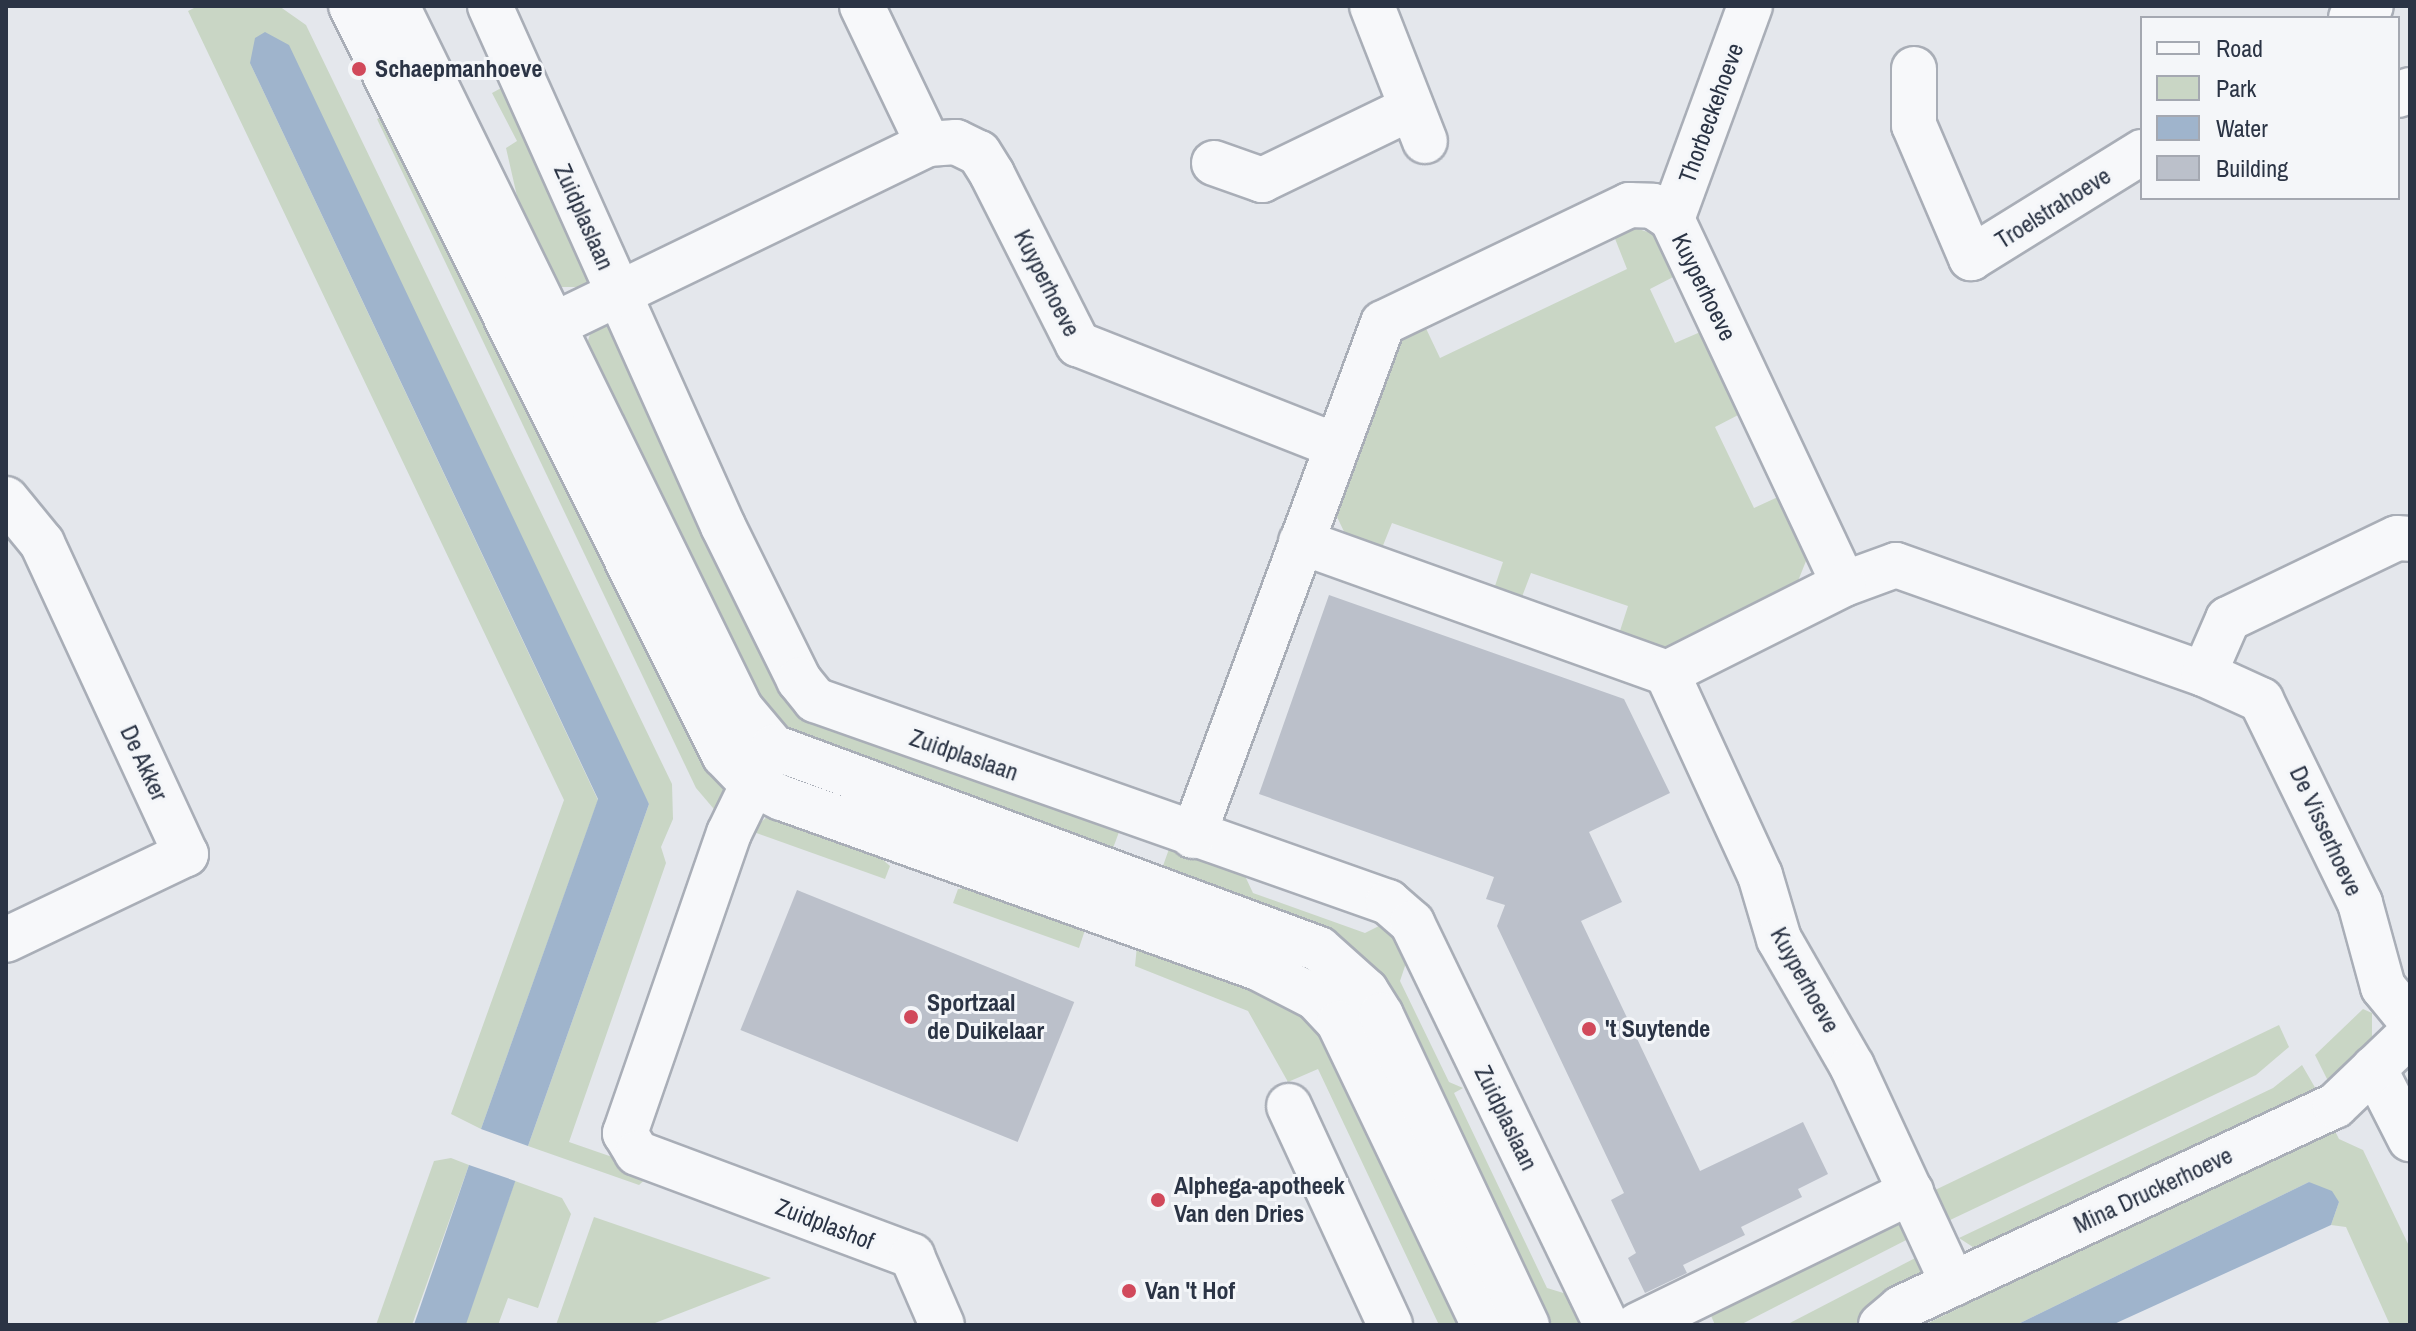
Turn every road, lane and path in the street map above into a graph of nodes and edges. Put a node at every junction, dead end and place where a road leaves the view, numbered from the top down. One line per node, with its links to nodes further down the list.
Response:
1 (351, 6): 13 (street)
2 (397, 6): 13 (street)
3 (490, 6): 12 (street, Zuidplaslaan)
4 (862, 6): 8 (street)
5 (1372, 6): 10 (street)
6 (1750, 6): 11 (street, Thorbeckehoeve)
7 (1914, 69): 9 (street, Troelstrahoeve)
8 (928, 144): 12 (street); 14 (street, Kuyperhoeve)
9 (2140, 153)
10 (1214, 163)
11 (1672, 219): 14 (street, Kuyperhoeve); 18 (street, Kuyperhoeve)
12 (619, 295): 13 (street); 22 (street, Zuidplaslaan)
13 (537, 333): 21 (street)
14 (1334, 445): 17 (street, Kuyperhoeve)
15 (6, 499): 23 (street, De Akker)
16 (2410, 539): 20 (street)
17 (1301, 542): 19 (street); 22 (street, Kuyperhoeve)
18 (1844, 584): 19 (street); 20 (street, De Visserhoeve)
19 (1667, 673): 29 (street, Kuyperhoeve)
20 (2204, 674): 24 (street, De Visserhoeve)
21 (761, 764): 31 (street, Zuidplashof); 33 (street); 34 (street)
22 (1193, 836): 35 (street, Zuidplaslaan)
23 (6, 940)
24 (2410, 1020)
25 (2410, 1034): 26 (street, Mina Druckerhoeve)
26 (2374, 1068): 28 (street); 30 (street, Mina Druckerhoeve)
27 (1289, 1106): 32 (street)
28 (2410, 1139)
29 (1911, 1192): 30 (street, Kuyperhoeve); 36 (street)
30 (1953, 1284): 37 (street, Mina Druckerhoeve)
31 (942, 1325)
32 (1390, 1325)
33 (1484, 1325)
34 (1527, 1325)
35 (1606, 1325)
36 (1638, 1325)
37 (1881, 1325)

